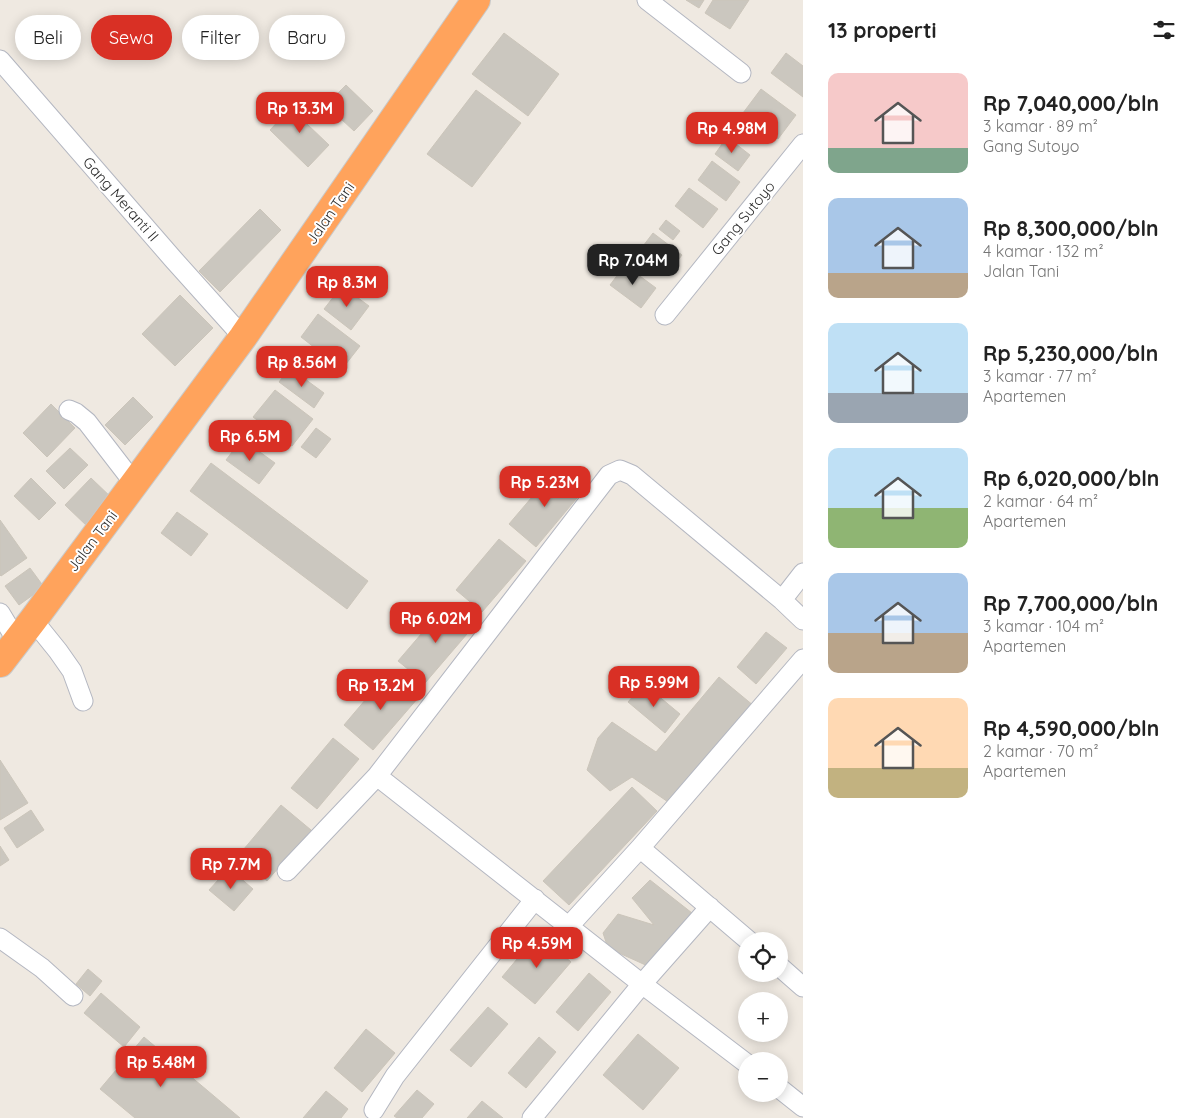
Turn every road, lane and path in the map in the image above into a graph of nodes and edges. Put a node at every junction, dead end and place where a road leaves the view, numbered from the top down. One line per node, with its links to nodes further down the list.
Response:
1 (476, 0): 7 (highway, Jalan Tani)
2 (647, 0): 4 (street)
3 (0, 60): 7 (street, Gang Meranti II)
4 (741, 73)
5 (803, 144): 6 (street, Gang Sutoyo)
6 (664, 315)
7 (243, 337): 9 (highway, Jalan Tani)
8 (69, 410): 9 (street)
9 (134, 484): 14 (highway, Jalan Tani)
10 (803, 573): 11 (street)
11 (782, 600): 13 (street); 18 (street)
12 (0, 613): 14 (street)
13 (803, 620)
14 (25, 630): 16 (highway, Jalan Tani); 17 (street)
15 (803, 659): 19 (street)
16 (0, 663)
17 (83, 702)
18 (377, 776): 20 (street); 21 (street)
19 (640, 848): 22 (street); 23 (street)
20 (287, 871)
21 (535, 900): 23 (street); 33 (street)
22 (710, 907): 24 (street); 27 (street)
23 (569, 926): 27 (street)
24 (739, 932)
25 (0, 938): 29 (street)
26 (788, 974): 28 (street)
27 (642, 984): 30 (street); 34 (street)
28 (803, 987)
29 (73, 996)
30 (738, 1057)
31 (788, 1095): 32 (street)
32 (803, 1107)
33 (374, 1110)
34 (532, 1118)

